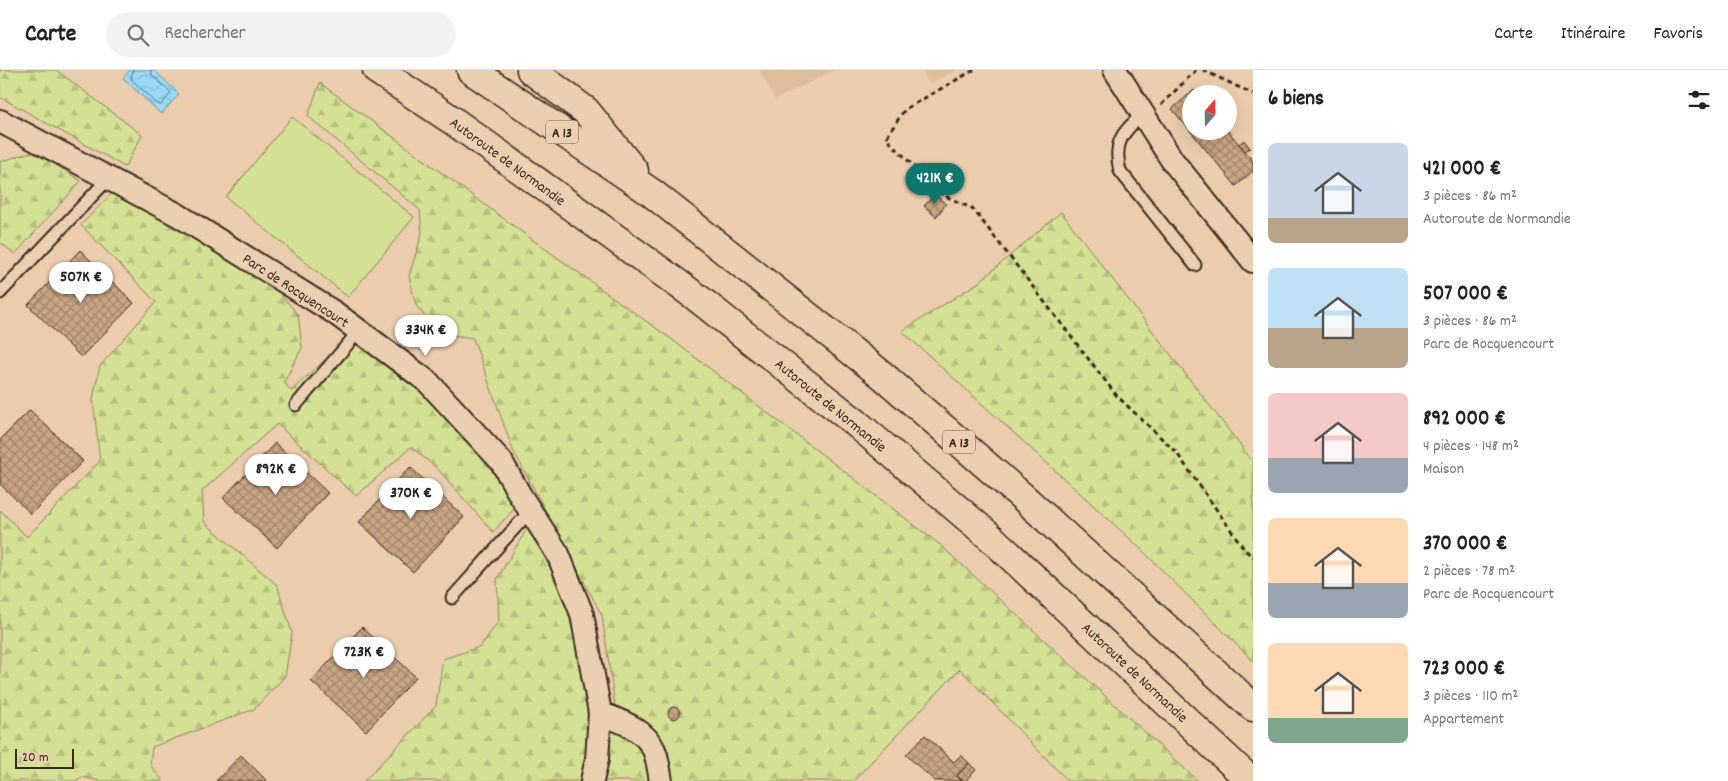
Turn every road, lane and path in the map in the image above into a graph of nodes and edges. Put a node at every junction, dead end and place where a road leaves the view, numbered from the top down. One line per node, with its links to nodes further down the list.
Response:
1 (377, 70): 25 (highway, Autoroute de Normandie)
2 (471, 70): 12 (highway, A 13)
3 (531, 70): 12 (highway)
4 (974, 70): 19 (path)
5 (1115, 70): 9 (street)
6 (1196, 70): 9 (path)
7 (1203, 70): 8 (path)
8 (1253, 94)
9 (1145, 117): 13 (street); 14 (lane)
10 (0, 121): 11 (street, Parc de Rocquencourt)
11 (109, 178): 15 (lane); 16 (street, Parc de Rocquencourt)
12 (652, 193): 21 (highway, A 13)
13 (1253, 261)
14 (1195, 265)
15 (0, 293)
16 (359, 331): 17 (lane); 18 (street, Parc de Rocquencourt)
17 (296, 406)
18 (530, 511): 20 (lane); 22 (street, Parc de Rocquencourt)
19 (1253, 557)
20 (452, 598)
21 (1253, 707)
22 (600, 713): 23 (street, Parc de Rocquencourt); 24 (street)
23 (592, 781)
24 (661, 781)
25 (1250, 781)

